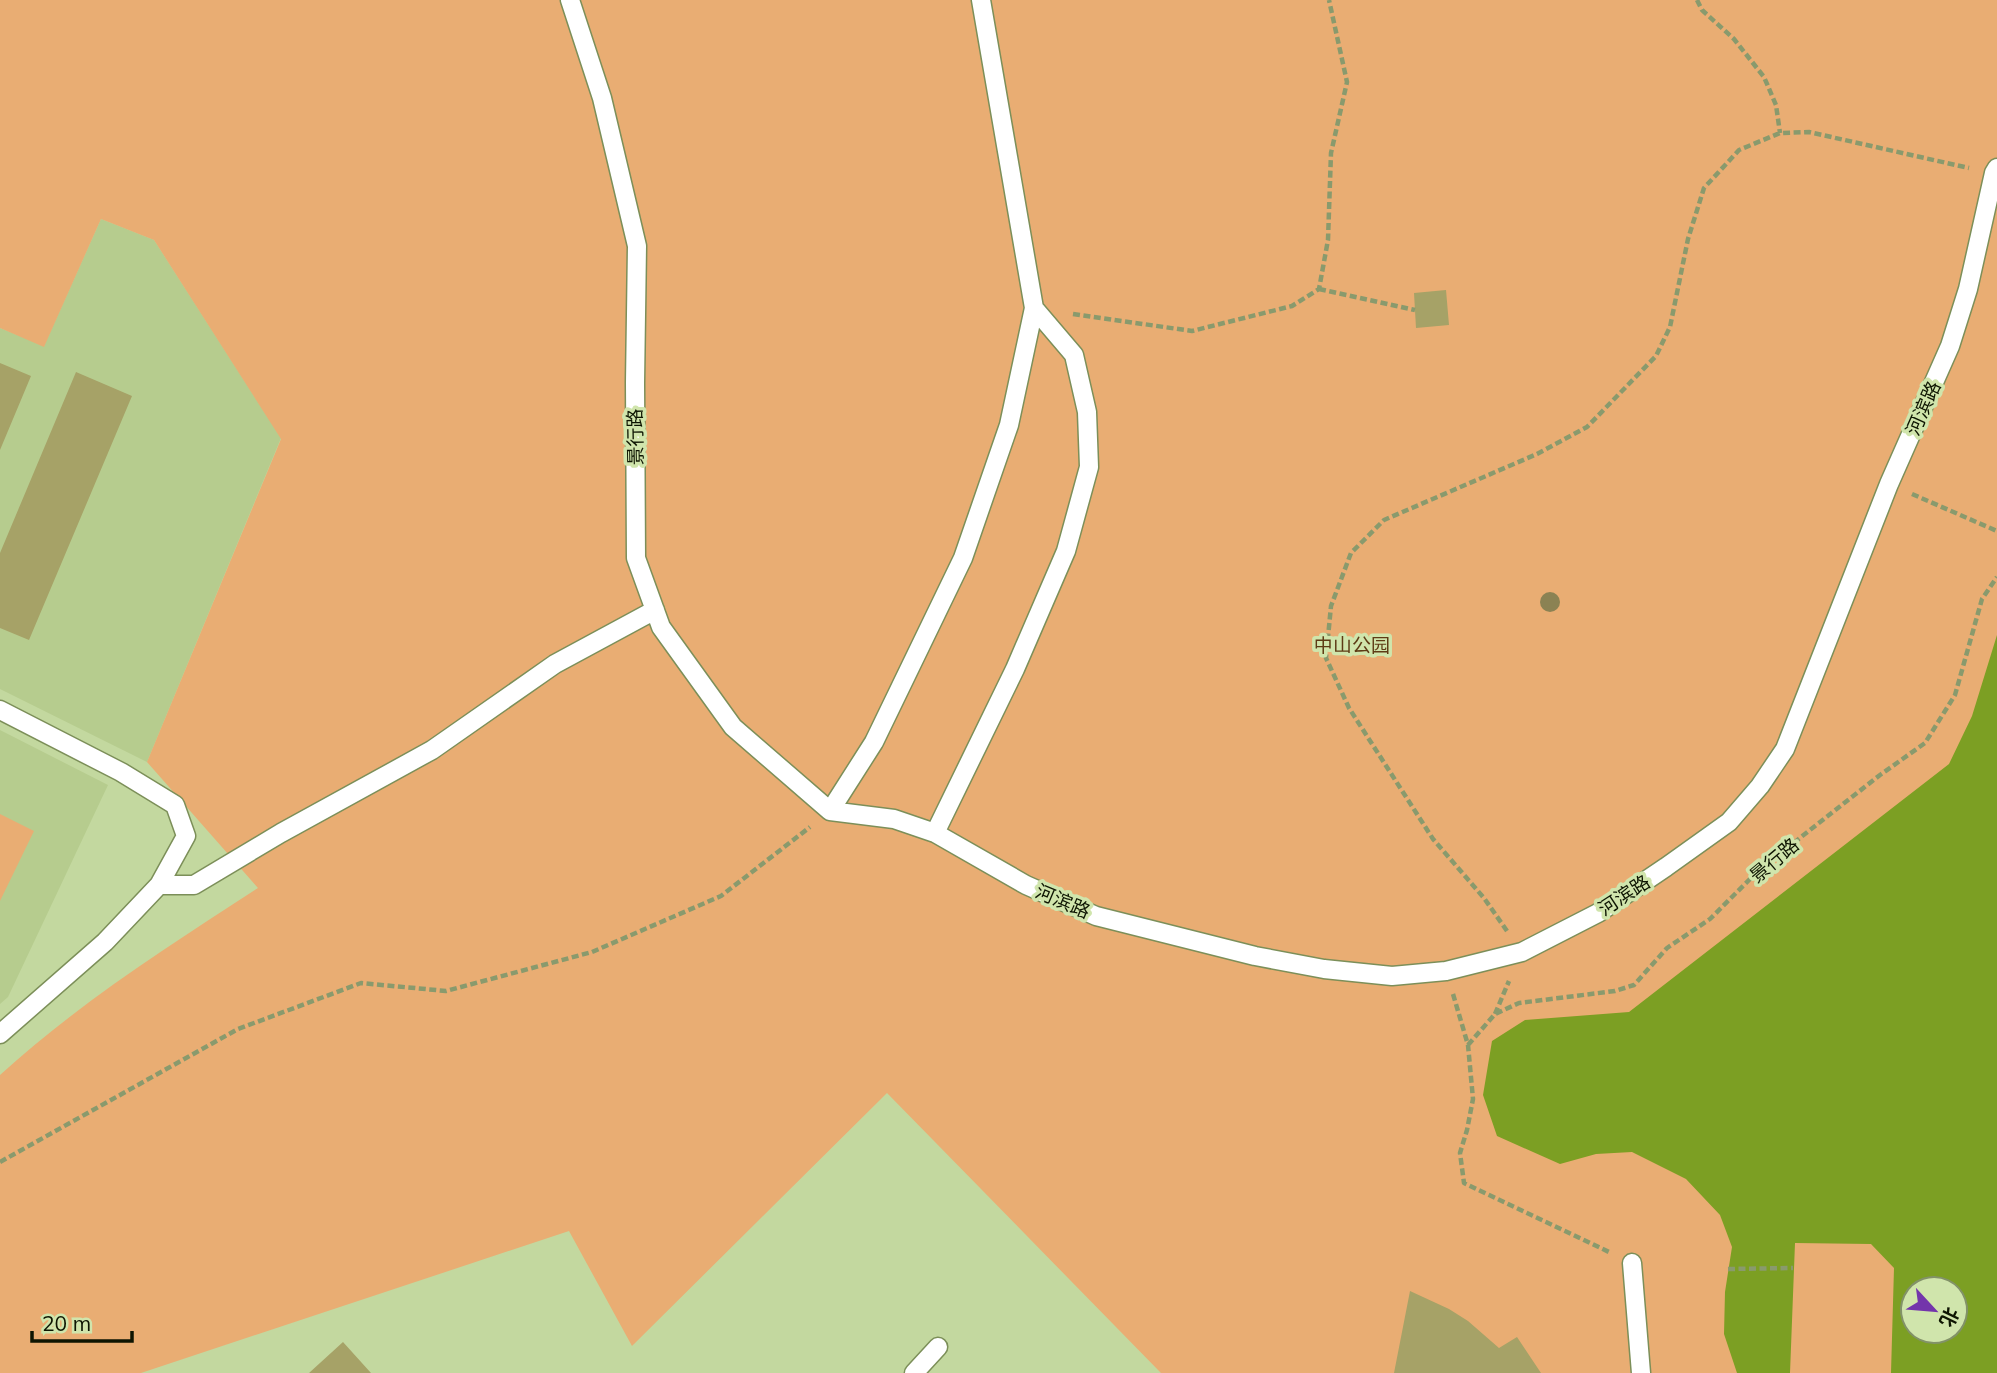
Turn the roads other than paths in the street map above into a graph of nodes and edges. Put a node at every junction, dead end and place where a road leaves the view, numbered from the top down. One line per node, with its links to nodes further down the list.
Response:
1 (570, 0): 5 (lane, 景行路)
2 (981, 0): 4 (lane)
3 (1995, 170): 8 (lane, 河滨路)
4 (1034, 308): 7 (lane); 8 (lane)
5 (655, 610): 7 (lane, 景行路); 9 (lane)
6 (0, 710): 9 (lane)
7 (830, 811): 8 (lane, 河滨路)
8 (934, 833)
9 (159, 885): 10 (lane)
10 (0, 1034)
11 (1632, 1263): 14 (lane)
12 (939, 1347): 13 (lane)
13 (914, 1373)
14 (1641, 1373)

